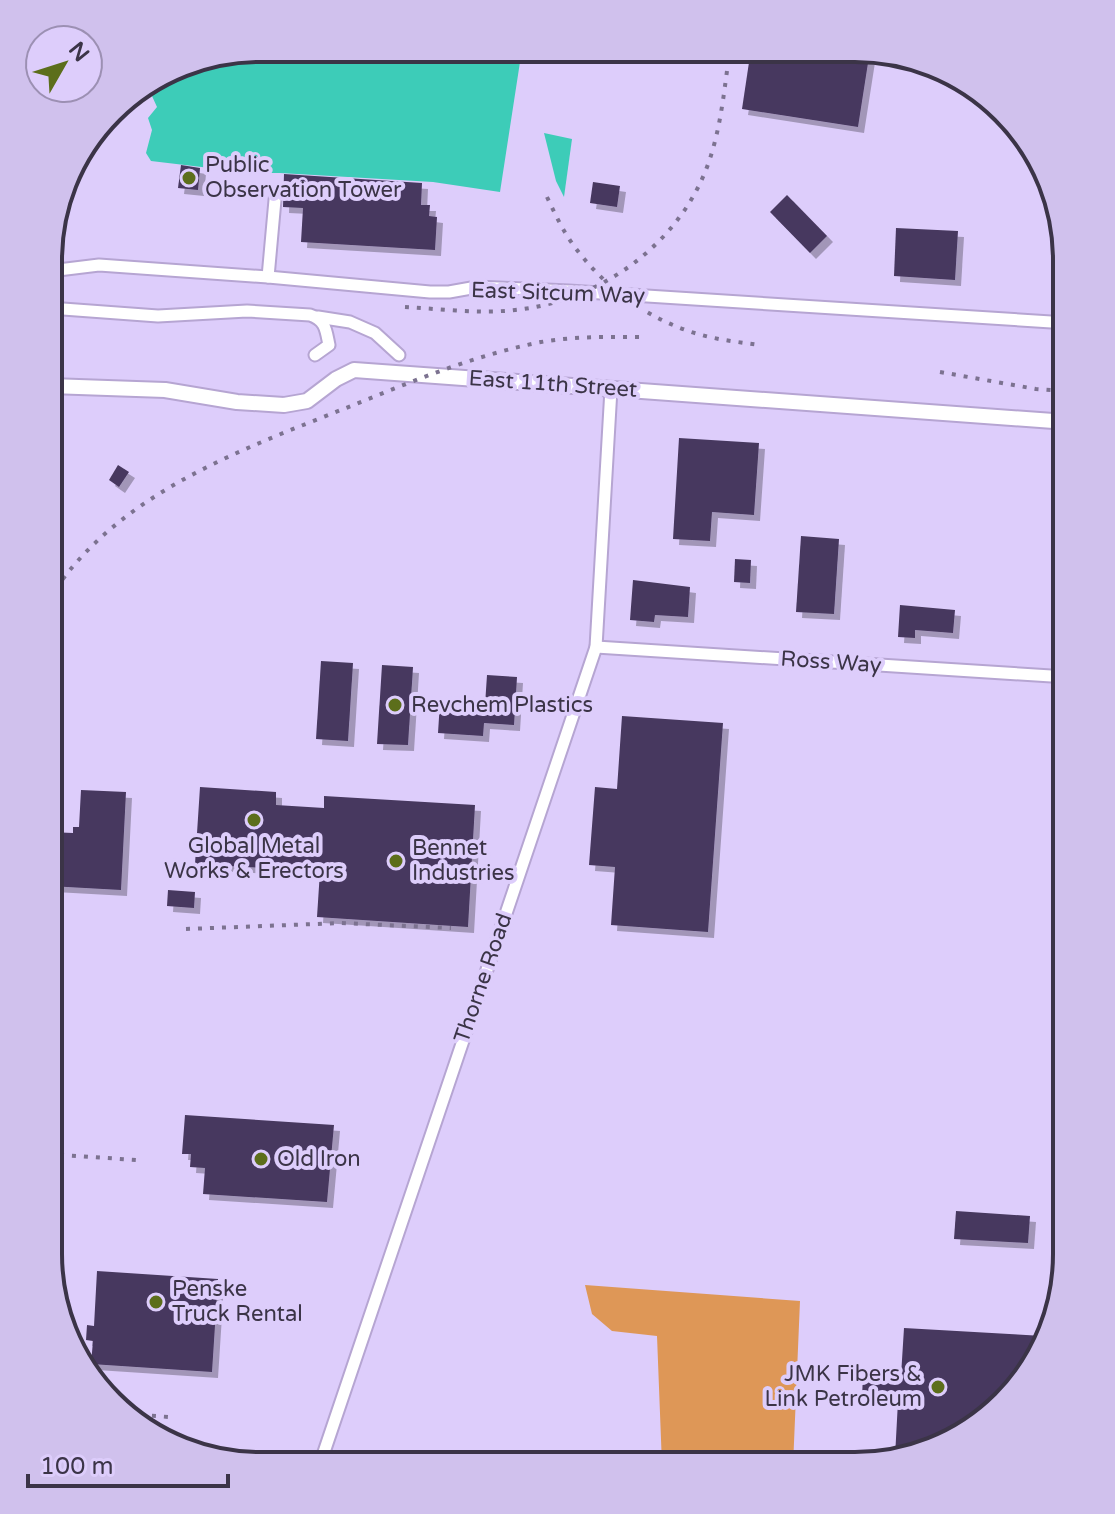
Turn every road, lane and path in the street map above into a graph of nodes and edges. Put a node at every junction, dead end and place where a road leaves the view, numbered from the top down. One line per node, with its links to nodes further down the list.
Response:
1 (275, 200): 3 (street)
2 (62, 269): 3 (street, East Sitcum Way)
3 (268, 277): 6 (street, East Sitcum Way)
4 (63, 309): 5 (street)
5 (317, 317): 7 (street); 8 (street)
6 (1053, 322)
7 (315, 355)
8 (399, 355)
9 (62, 386): 10 (street, East 11th Street)
10 (611, 389): 11 (street, East 11th Street); 12 (street, Thorne Road)
11 (1053, 421)
12 (596, 647): 13 (street, Ross Way); 14 (street, Thorne Road)
13 (1053, 676)
14 (324, 1452)

